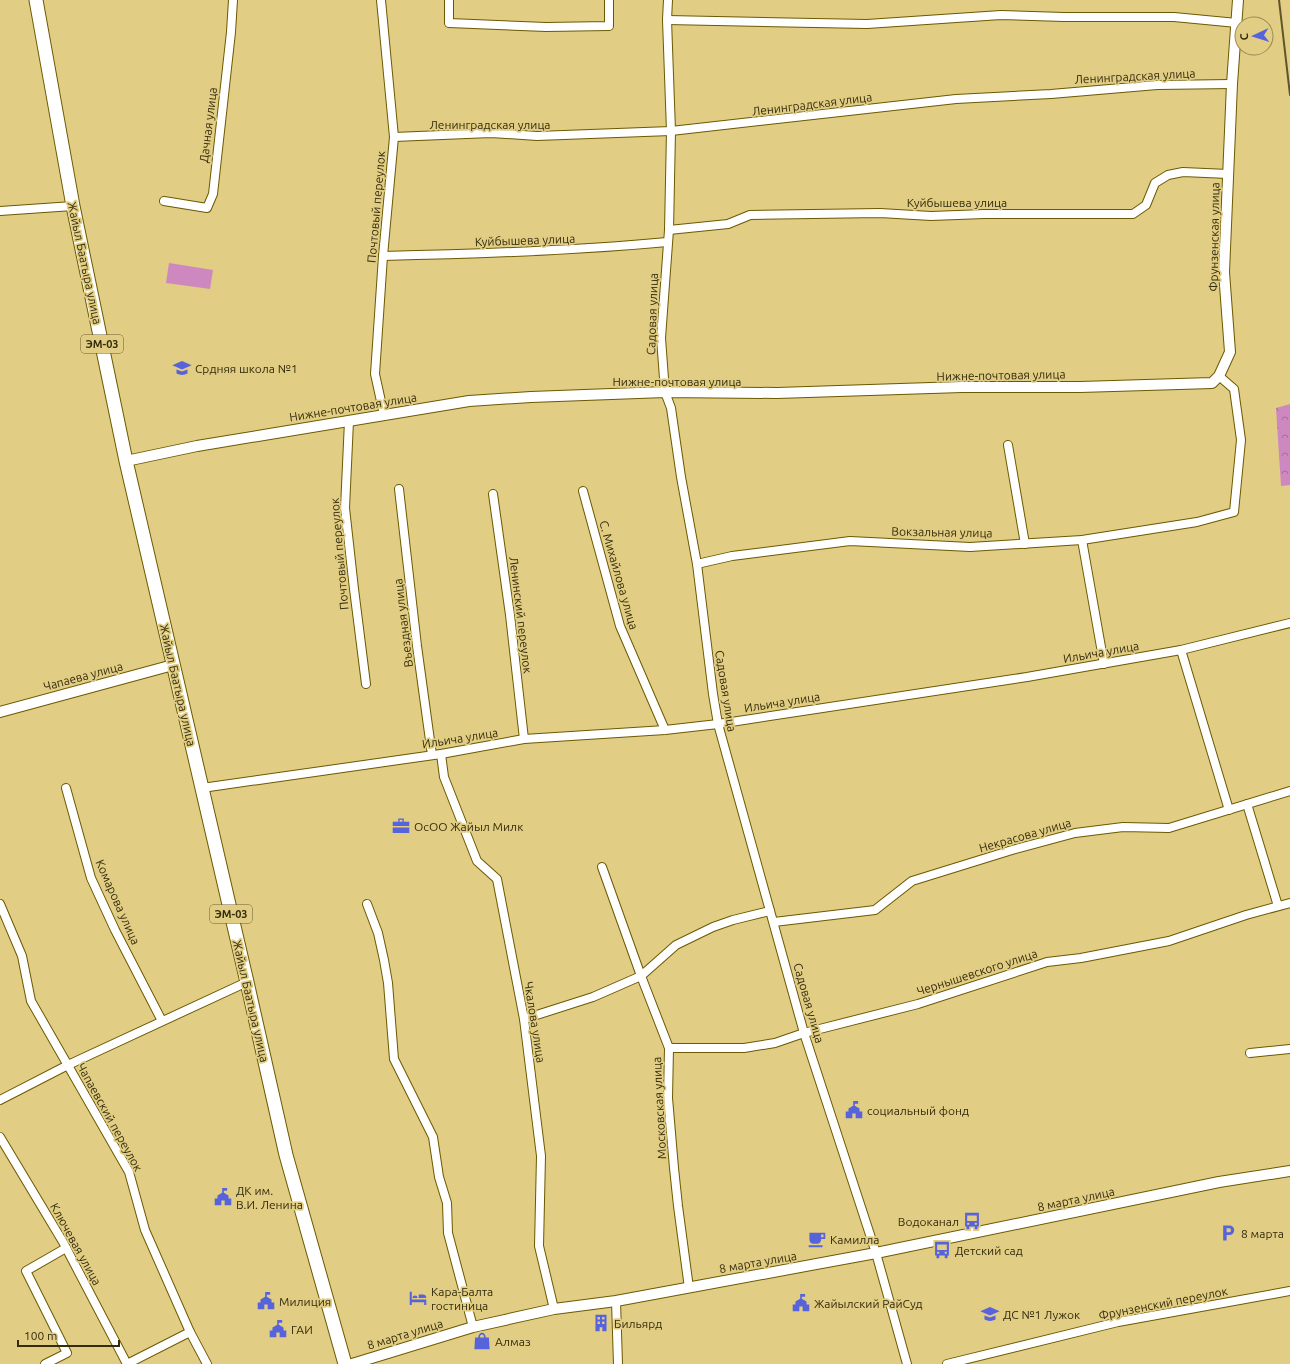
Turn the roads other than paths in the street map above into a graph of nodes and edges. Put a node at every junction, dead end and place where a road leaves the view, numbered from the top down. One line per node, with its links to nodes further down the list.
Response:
1 (36, 0): 17 (highway, Жайыл Баатыра улица / ЭМ-03)
2 (232, 0): 16 (street, Дачная улица)
3 (380, 0): 14 (street, Почтовый переулок)
4 (449, 0): 5 (street)
5 (609, 0)
6 (668, 0): 9 (street, Садовая улица)
7 (1238, 0): 8 (street, Фрунзенская улица)
8 (1237, 16)
9 (667, 20): 10 (street); 13 (street, Садовая улица)
10 (1234, 23)
11 (1234, 56): 12 (street, Фрунзенская улица)
12 (1232, 84): 13 (street, Ленинградская улица); 15 (street, Фрунзенская улица)
13 (671, 131): 14 (street, Ленинградская улица); 19 (street, Садовая улица)
14 (394, 137): 21 (street, Почтовый переулок)
15 (1228, 174): 19 (street, Куйбышева улица); 22 (street, Фрунзенская улица)
16 (164, 201)
17 (74, 206): 18 (street); 27 (highway, Жайыл Баатыра улица / ЭМ-03)
18 (0, 211)
19 (669, 230): 20 (street, Садовая улица)
20 (667, 242): 21 (street, Куйбышева улица); 23 (street, Садовая улица)
21 (383, 256): 24 (street, Почтовый переулок)
22 (1219, 376): 23 (street, Нижне-почтовая улица); 31 (street, Вокзальная улица)
23 (665, 392): 24 (street, Нижне-почтовая улица); 33 (street, Садовая улица)
24 (384, 415): 25 (street, Нижне-почтовая улица)
25 (349, 421): 27 (street, Нижне-почтовая улица); 38 (street, Почтовый переулок)
26 (1008, 445): 32 (street)
27 (132, 460): 36 (highway, Жайыл Баатыра улица / ЭМ-03)
28 (399, 489): 44 (street, Въездная улица)
29 (583, 491): 41 (street, С. Михайлова улица)
30 (493, 494): 42 (street, Ленинский переулок)
31 (1082, 540): 32 (street, Вокзальная улица); 37 (street)
32 (1025, 544): 33 (street, Вокзальная улица)
33 (697, 564): 40 (street, Садовая улица)
34 (1290, 623): 35 (street, Ильича улица)
35 (1181, 650): 37 (street, Ильича улица); 49 (street)
36 (173, 664): 39 (street, Чапаева улица); 46 (highway, Жайыл Баатыра улица / ЭМ-03)
37 (1104, 664): 40 (street, Ильича улица)
38 (366, 684)
39 (0, 712)
40 (718, 724): 41 (street, Ильича улица); 55 (street, Садовая улица)
41 (665, 730): 42 (street, Ильича улица)
42 (524, 739): 43 (street, Ильича улица)
43 (441, 754): 44 (street, Ильича улица); 59 (street, Чкалова улица)
44 (432, 755): 46 (street, Ильича улица)
45 (66, 788): 60 (street, Комарова улица)
46 (202, 788): 58 (highway, Жайыл Баатыра улица / ЭМ-03)
47 (1290, 791): 48 (street, Некрасова улица)
48 (1248, 804): 49 (street, Некрасова улица); 54 (street)
49 (1229, 810): 56 (street, Некрасова улица)
50 (602, 867): 57 (street, Московская улица)
51 (1290, 903): 54 (street, Чернышевского улица)
52 (0, 904): 65 (street, Чапаевский переулок)
53 (367, 904): 75 (street)
54 (1278, 906): 61 (street, Чернышевского улица)
55 (770, 911): 56 (street, Садовая улица); 57 (street)
56 (774, 922): 61 (street, Садовая улица)
57 (641, 976): 59 (street); 62 (street, Московская улица)
58 (247, 982): 60 (street); 80 (highway, Жайыл Баатыра улица / ЭМ-03)
59 (524, 1019): 74 (street, Чкалова улица)
60 (162, 1021): 65 (street)
61 (804, 1033): 62 (street, Чернышевского улица); 70 (street, Садовая улица)
62 (669, 1048): 71 (street, Московская улица)
63 (1290, 1050): 64 (street)
64 (1250, 1052)
65 (68, 1065): 66 (street); 76 (street, Чапаевский переулок)
66 (0, 1100)
67 (0, 1137): 69 (street, Ключевая улица)
68 (1290, 1171): 70 (street, 8 марта улица)
69 (66, 1248): 77 (street); 78 (street, Ключевая улица)
70 (876, 1253): 71 (street, 8 марта улица); 83 (street, Садовая улица)
71 (689, 1288): 73 (street, 8 марта улица)
72 (1290, 1291): 84 (street, Фрунзенский переулок)
73 (616, 1301): 74 (street, 8 марта улица); 82 (street)
74 (554, 1310): 75 (street, 8 марта улица)
75 (473, 1327): 81 (street, 8 марта улица)
76 (190, 1332): 78 (street, Ключевая улица); 79 (street, Чапаевский переулок)
77 (45, 1364)
78 (127, 1364)
79 (207, 1364)
80 (345, 1364)
81 (352, 1364)
82 (618, 1364)
83 (906, 1364)
84 (947, 1364)

